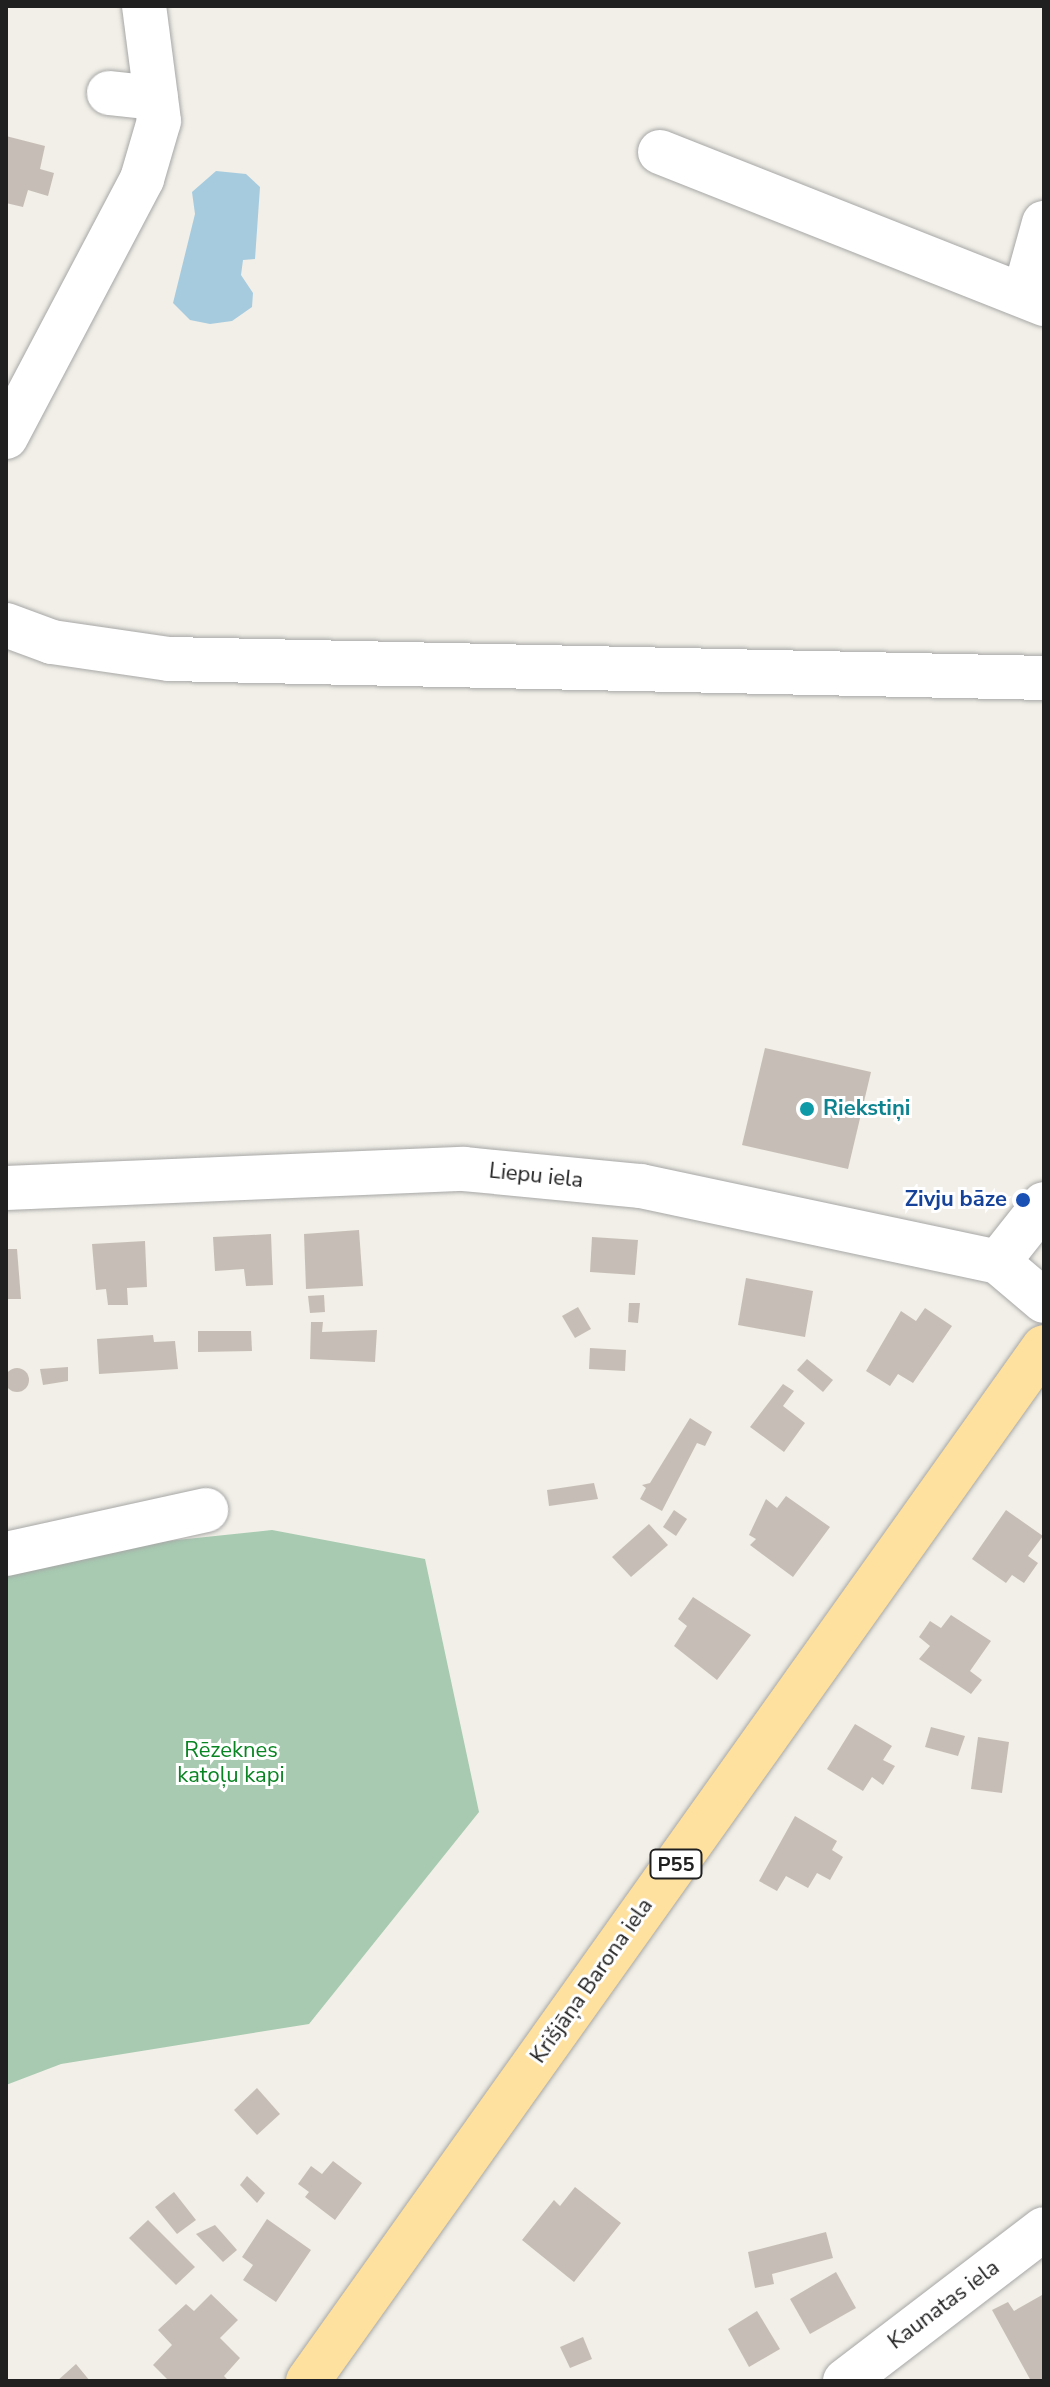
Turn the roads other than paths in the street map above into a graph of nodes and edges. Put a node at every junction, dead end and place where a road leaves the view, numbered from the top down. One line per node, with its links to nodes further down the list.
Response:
1 (144, 6): 3 (street)
2 (109, 93): 3 (street)
3 (156, 98): 7 (street)
4 (660, 152): 6 (street)
5 (1044, 223): 6 (street)
6 (1034, 300)
7 (6, 437)
8 (6, 625): 9 (street)
9 (1044, 678)
10 (6, 1188): 12 (street, Liepu iela)
11 (1044, 1204): 12 (street)
12 (998, 1262): 13 (street, Liepu iela)
13 (1044, 1301)
14 (1044, 1347): 18 (main road, Krišjāņa Barona iela / P55)
15 (206, 1510): 16 (street)
16 (6, 1554)
17 (1044, 2229): 19 (street, Kaunatas iela)
18 (308, 2381)
19 (845, 2381)

